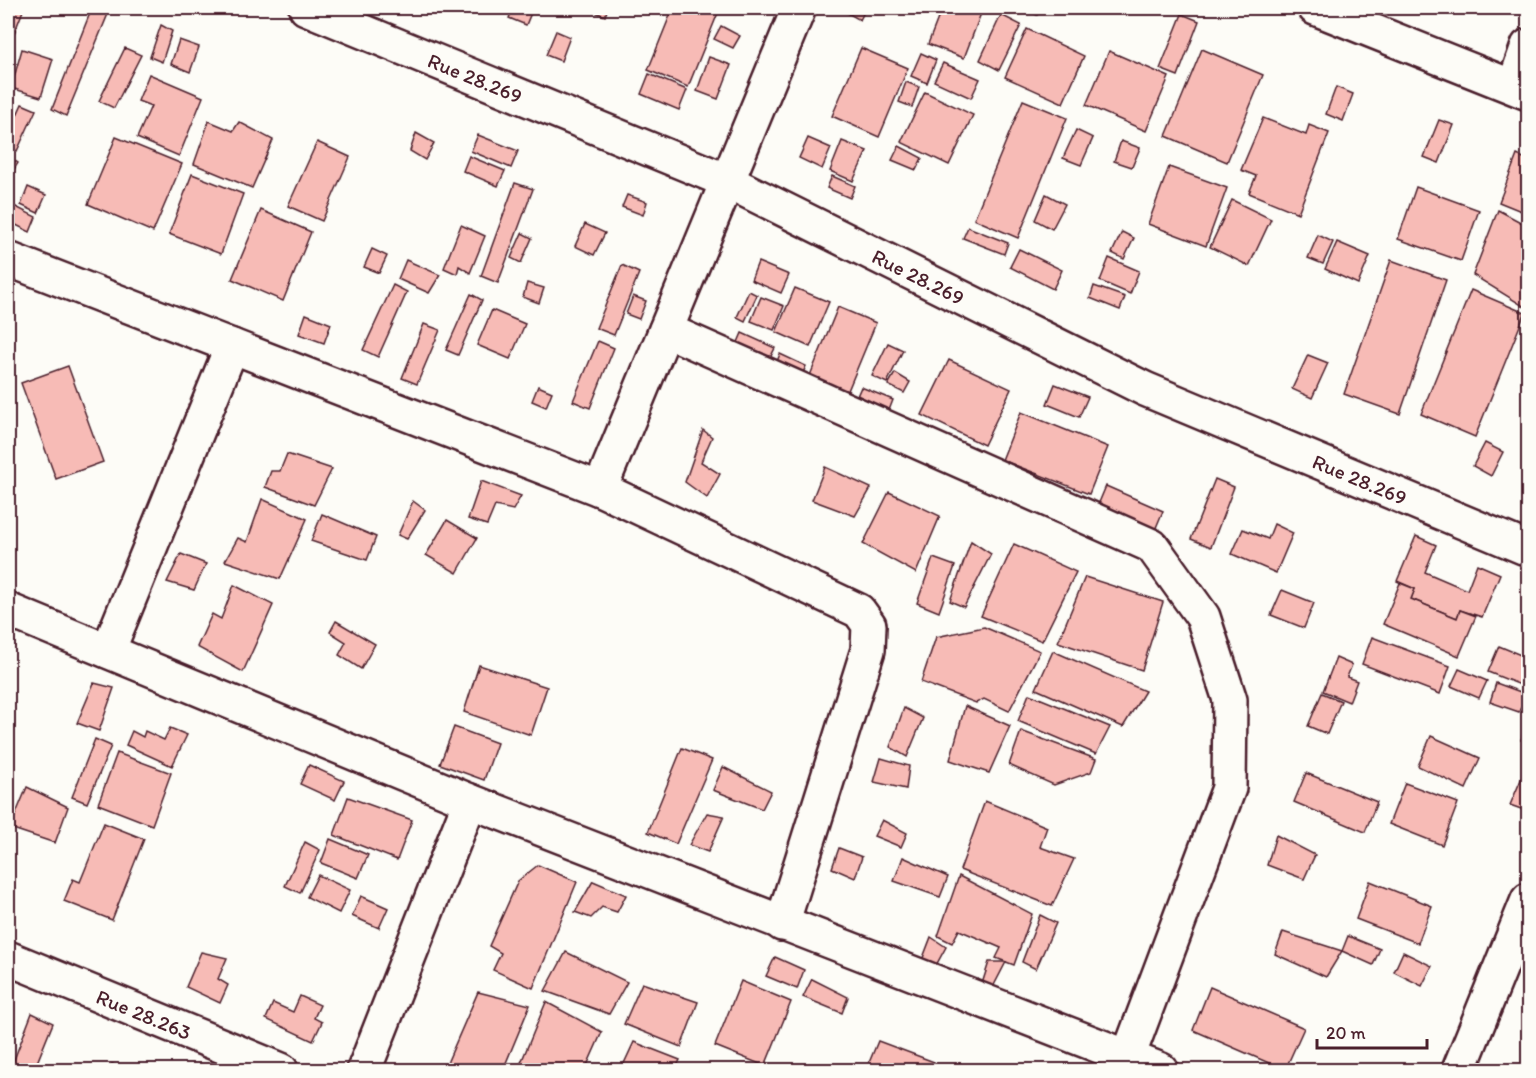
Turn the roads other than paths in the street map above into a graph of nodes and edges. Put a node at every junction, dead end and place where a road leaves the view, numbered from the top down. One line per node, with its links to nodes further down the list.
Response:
1 (306, 8): 6 (street, Rue 28.269)
2 (799, 8): 6 (street)
3 (1315, 8): 5 (street)
4 (1528, 46): 5 (street)
5 (1521, 89)
6 (727, 181): 8 (street); 11 (street, Rue 28.269)
7 (9, 264): 9 (street)
8 (666, 330): 10 (street); 18 (street)
9 (232, 346): 10 (street); 13 (street)
10 (600, 489): 16 (street)
11 (1528, 549)
12 (8, 610): 13 (street)
13 (108, 651): 14 (street)
14 (470, 801): 16 (street); 20 (street)
15 (1528, 900): 22 (street)
16 (782, 924): 18 (street)
17 (8, 958): 19 (street, Rue 28.263)
18 (1126, 1064): 21 (street)
19 (281, 1071)
20 (364, 1071)
21 (1161, 1071)
22 (1459, 1071)

